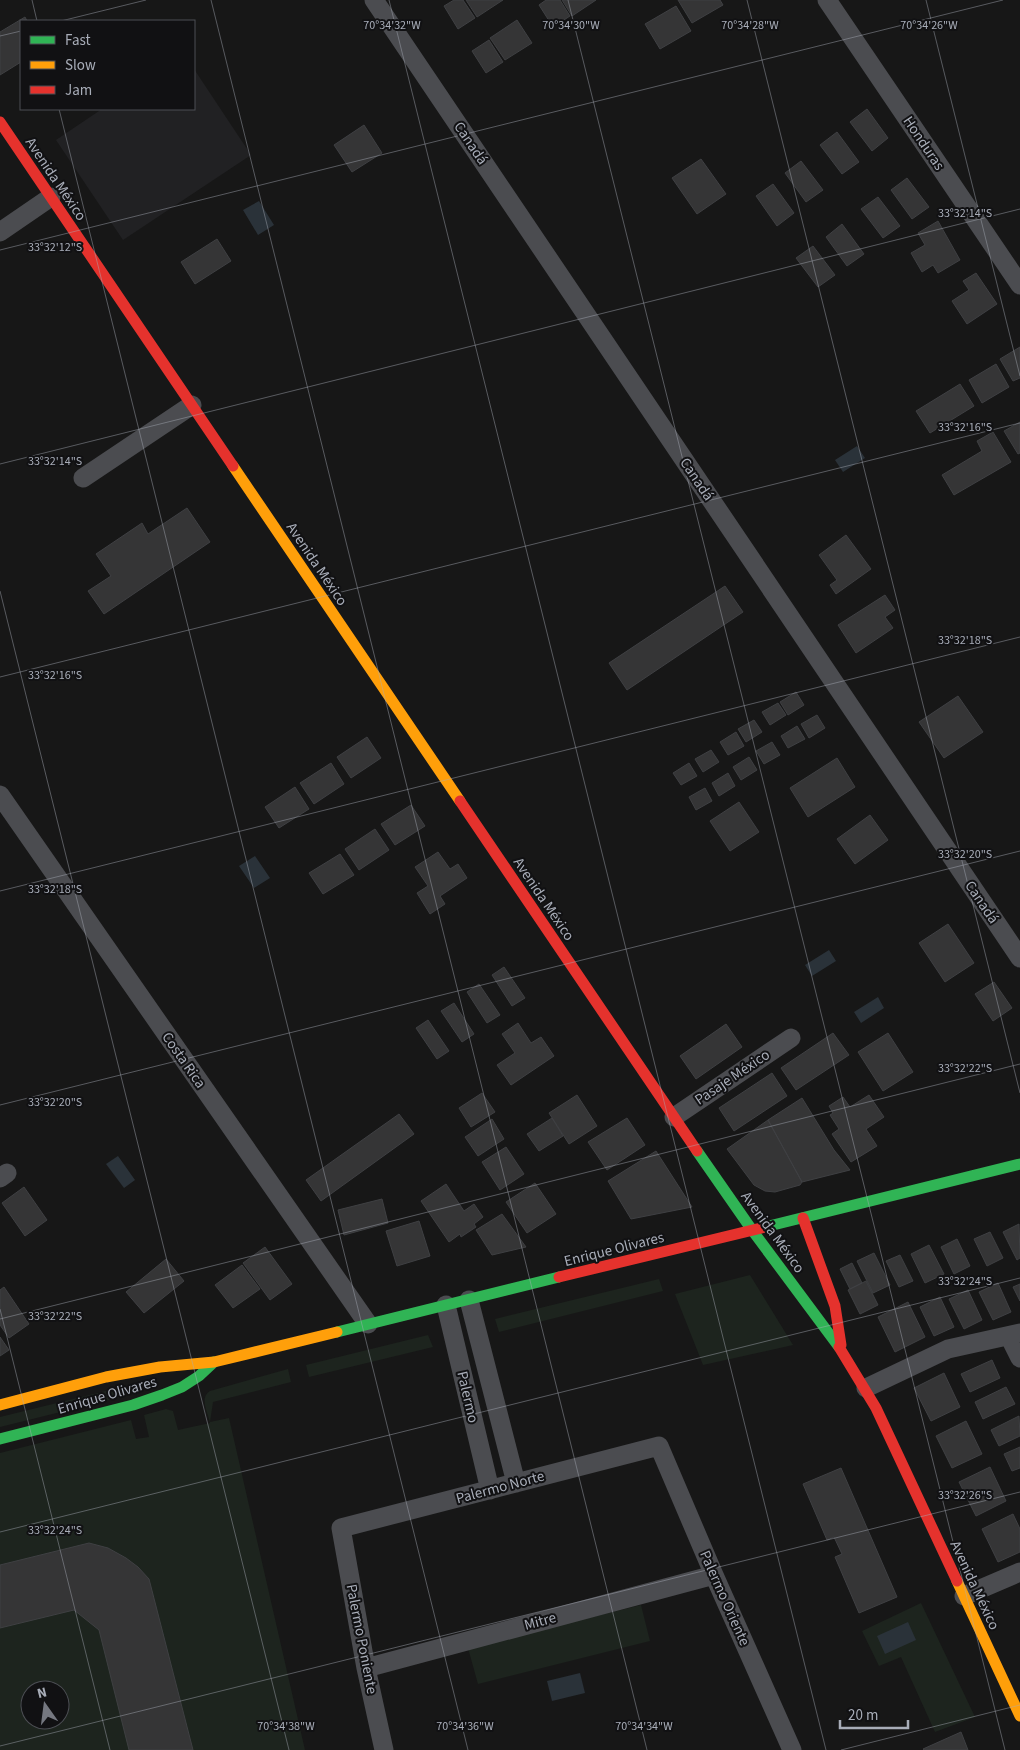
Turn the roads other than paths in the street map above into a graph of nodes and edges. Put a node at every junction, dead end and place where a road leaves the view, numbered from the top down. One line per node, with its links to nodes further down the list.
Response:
1 (374, 0): 10 (street, Canadá)
2 (827, 0): 6 (street, Honduras)
3 (0, 122): 4 (street, Avenida México)
4 (51, 198): 5 (street); 7 (street, Avenida México)
5 (0, 232)
6 (1020, 285)
7 (192, 406): 8 (street); 12 (street, Avenida México)
8 (83, 478)
9 (0, 795): 18 (street, Costa Rica)
10 (1020, 958)
11 (791, 1038): 12 (street, Pasaje México)
12 (674, 1117): 15 (street, Avenida México)
13 (1020, 1164): 14 (street, Enrique Olivares)
14 (802, 1218): 15 (street, Enrique Olivares); 20 (street)
15 (751, 1230): 16 (street, Enrique Olivares); 20 (street, Avenida México)
16 (469, 1300): 17 (street, Enrique Olivares); 27 (street, Palermo)
17 (446, 1305): 18 (street, Enrique Olivares); 28 (street, Palermo)
18 (368, 1324): 22 (street, Enrique Olivares)
19 (1014, 1335): 21 (street); 23 (street)
20 (841, 1349): 23 (street, Avenida México)
21 (1020, 1358)
22 (214, 1362): 24 (street, Enrique Olivares); 25 (street, Enrique Olivares)
23 (866, 1388): 32 (street, Avenida México)
24 (0, 1405)
25 (0, 1439)
26 (659, 1446): 27 (street, Palermo Norte); 31 (street, Palermo Oriente)
27 (516, 1483): 28 (street, Palermo Norte)
28 (490, 1490): 29 (street, Palermo Norte)
29 (341, 1528): 33 (street, Palermo Poniente)
30 (1020, 1572): 32 (street)
31 (714, 1575): 33 (street, Mitre); 36 (street, Palermo Oriente)
32 (964, 1596): 34 (street, Avenida México)
33 (366, 1668): 35 (street, Palermo Poniente)
34 (1020, 1716)
35 (384, 1750)
36 (792, 1750)

